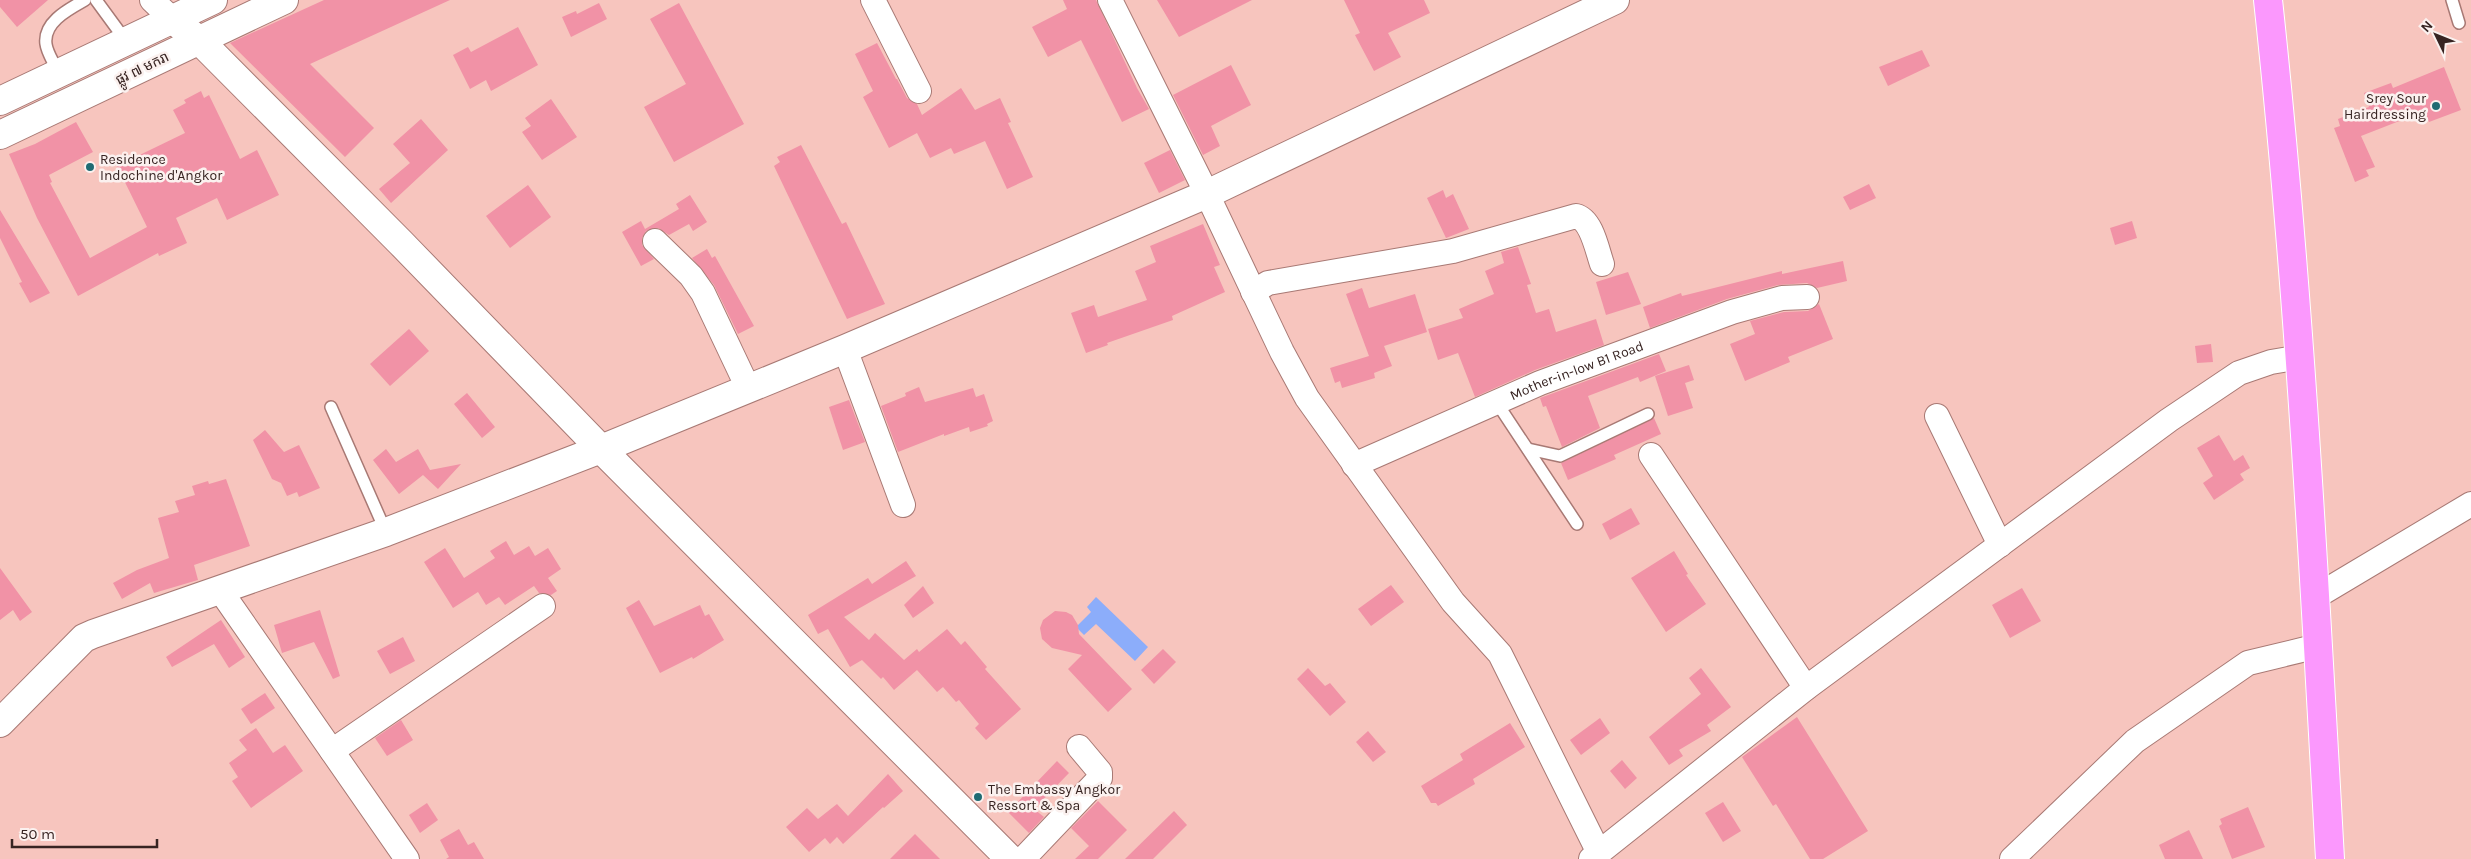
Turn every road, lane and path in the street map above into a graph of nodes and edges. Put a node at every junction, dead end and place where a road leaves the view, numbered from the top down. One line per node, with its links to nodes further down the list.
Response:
1 (85, 0): 15 (lane)
2 (96, 0): 14 (lane)
3 (152, 0): 11 (street)
4 (213, 0): 11 (street)
5 (284, 0): 13 (street, ផ្លូវ ៧ មករា)
6 (873, 0): 16 (street)
7 (1110, 0): 19 (street)
8 (1615, 0): 19 (street)
9 (2268, 0): 25 (highway)
10 (2452, 0): 12 (lane)
11 (174, 20): 13 (street); 14 (street)
12 (2459, 23)
13 (199, 40): 18 (street, ផ្លូវ ៧ មករា); 31 (street)
14 (126, 41): 15 (street)
15 (58, 73): 17 (street)
16 (919, 91)
17 (0, 101)
18 (0, 135)
19 (1207, 194): 22 (street); 24 (street)
20 (655, 241): 26 (street)
21 (1602, 264): 22 (street)
22 (1253, 292): 34 (street)
23 (1808, 297): 27 (street, Mother-in-low B1 Road)
24 (845, 348): 26 (street); 36 (street)
25 (2300, 357): 39 (street); 41 (highway)
26 (748, 388): 31 (street)
27 (1497, 403): 32 (lane); 34 (street, Mother-in-low B1 Road)
28 (331, 408): 38 (lane)
29 (1648, 414): 32 (lane)
30 (1936, 416): 39 (street)
31 (601, 449): 38 (street); 50 (street)
32 (1528, 449): 37 (lane)
33 (1651, 455): 44 (street)
34 (1354, 465): 48 (street)
35 (2471, 504): 41 (street)
36 (903, 505)
37 (1578, 524)
38 (386, 532): 40 (street)
39 (2000, 545): 44 (street)
40 (220, 590): 45 (street); 47 (street)
41 (2317, 596): 43 (highway)
42 (543, 606): 47 (street)
43 (2318, 646): 52 (street); 53 (highway)
44 (1806, 688): 48 (street)
45 (2, 717)
46 (1079, 747): 51 (street)
47 (332, 751): 49 (street)
48 (1595, 856)
49 (407, 859)
50 (1010, 859)
51 (1022, 859)
52 (2012, 859)
53 (2330, 859)

